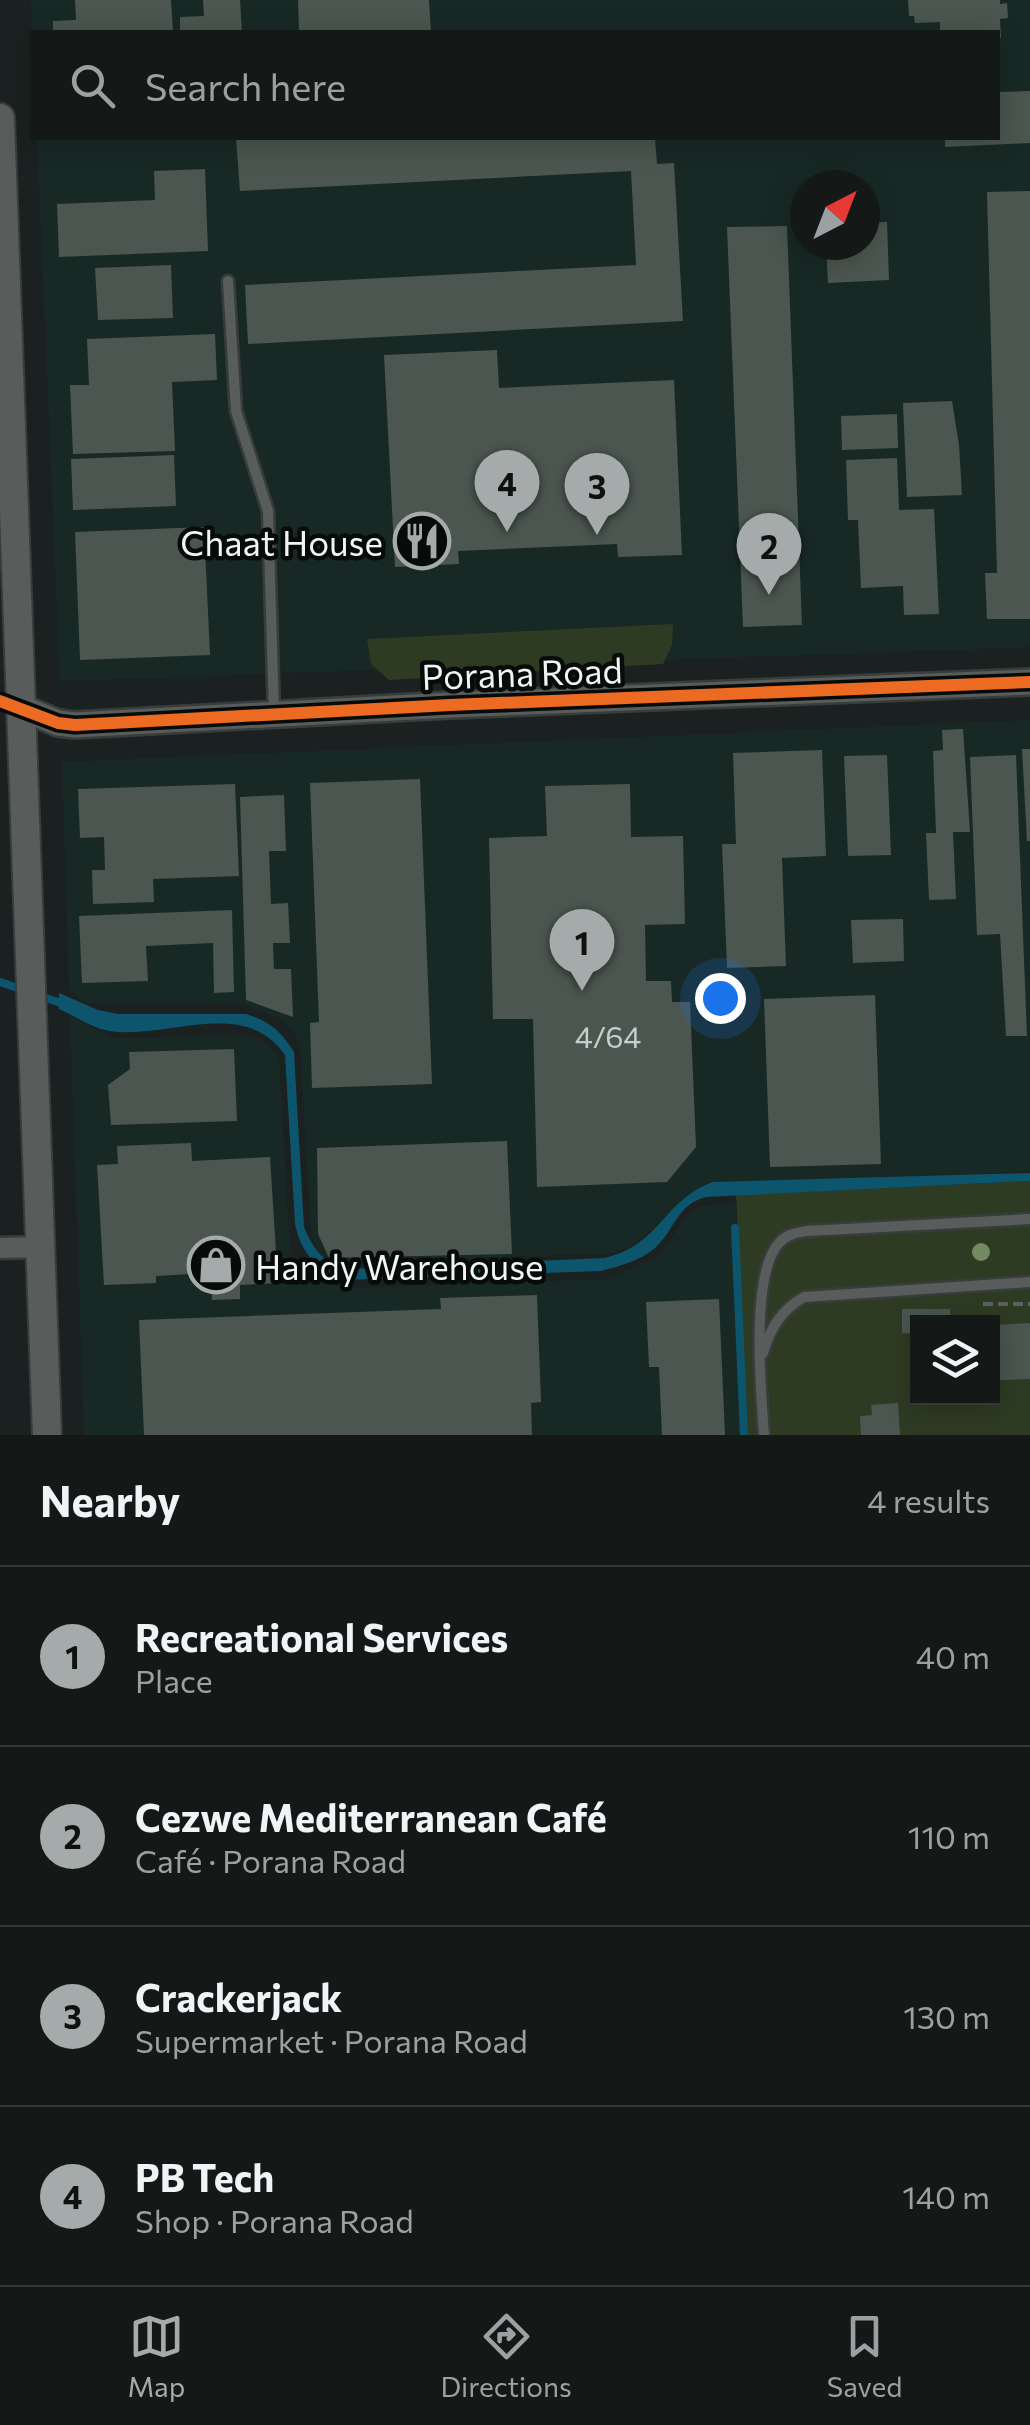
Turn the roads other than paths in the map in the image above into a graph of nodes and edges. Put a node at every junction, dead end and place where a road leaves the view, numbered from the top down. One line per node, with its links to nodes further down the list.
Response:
1 (0, 118): 2 (main road)
2 (2, 244): 5 (main road)
3 (228, 281): 6 (lane)
4 (1030, 682): 6 (street, Porana Road)
5 (10, 704): 6 (street, Porana Road); 8 (main road)
6 (274, 716)
7 (1030, 1219): 11 (lane)
8 (40, 1246): 9 (street); 12 (main road)
9 (0, 1248)
10 (1030, 1282): 11 (lane)
11 (759, 1366): 13 (lane)
12 (47, 1435)
13 (764, 1435)

